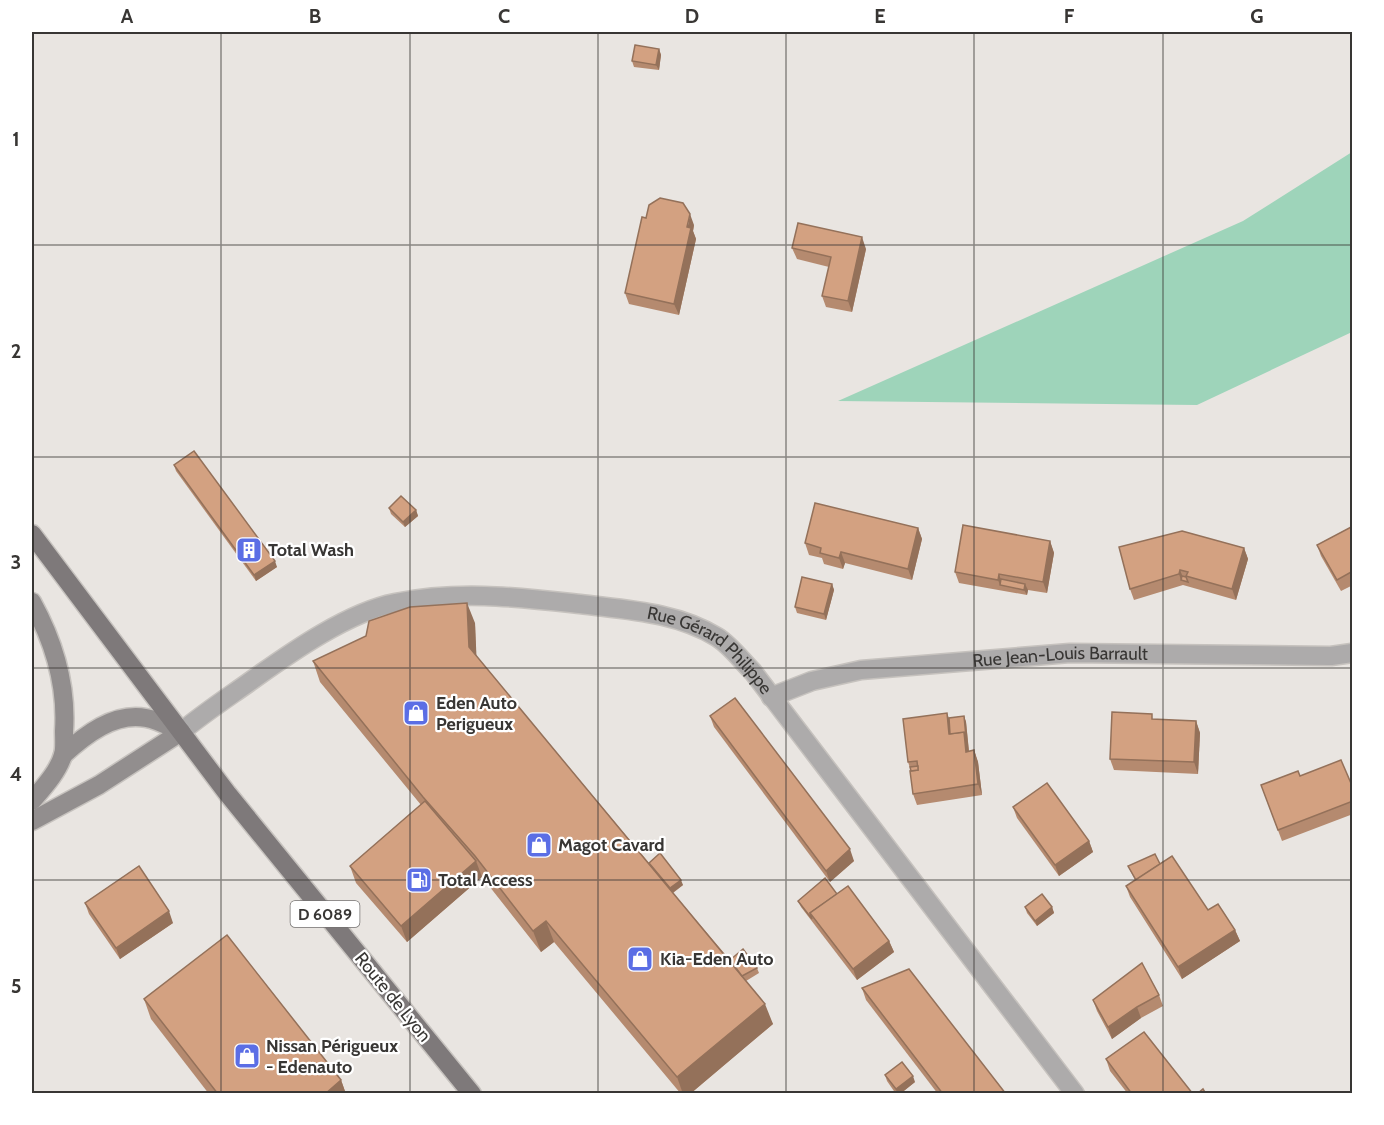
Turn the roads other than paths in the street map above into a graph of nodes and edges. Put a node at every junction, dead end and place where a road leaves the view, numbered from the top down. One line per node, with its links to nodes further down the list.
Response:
1 (32, 534): 5 (main road, D 6089)
2 (32, 602): 6 (main road)
3 (1353, 653): 4 (street, Rue Jean-Louis Barrault)
4 (771, 697): 5 (street, Rue Gérard Philippe); 10 (street, Rue Gérard Philippe)
5 (181, 732): 6 (main road); 8 (main road); 9 (main road, Route de Lyon / D 6089)
6 (63, 755): 7 (main road)
7 (32, 801)
8 (32, 821)
9 (472, 1094)
10 (1075, 1094)

